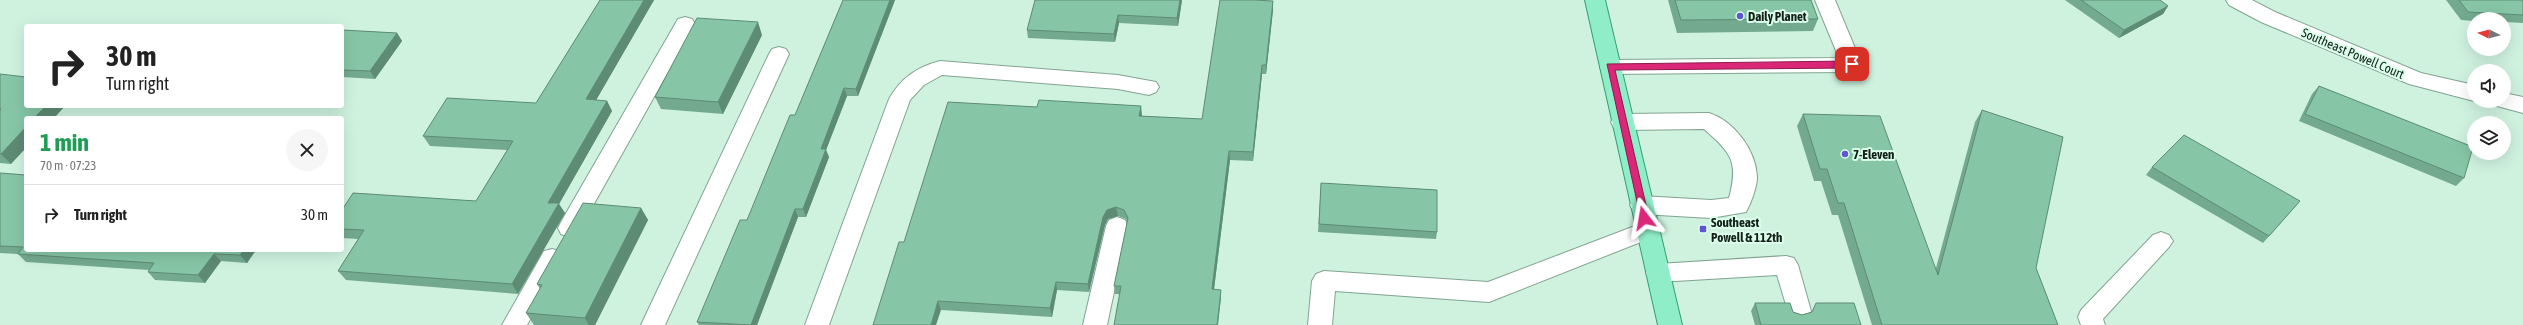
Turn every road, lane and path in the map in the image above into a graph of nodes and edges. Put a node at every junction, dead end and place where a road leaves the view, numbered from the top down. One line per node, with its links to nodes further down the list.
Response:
1 (1595, 0): 6 (main road)
2 (1825, 0): 6 (street)
3 (2236, 0): 8 (street, Southeast Powell Court)
4 (685, 24): 18 (street)
5 (780, 54): 19 (street)
6 (1610, 67): 11 (main road)
7 (1149, 87): 20 (street)
8 (2467, 91)
9 (2511, 102): 10 (street)
10 (2523, 105)
11 (1622, 122): 12 (main road); 12 (street)
12 (1641, 205): 14 (main road)
13 (1117, 226): 21 (street)
14 (1648, 230): 16 (main road); 22 (street)
15 (2162, 241): 24 (street)
16 (1658, 273): 17 (street); 23 (main road)
17 (1799, 311)
18 (514, 325)
19 (653, 325)
20 (817, 325)
21 (1095, 325)
22 (1320, 325)
23 (1670, 325)
24 (2093, 325)

